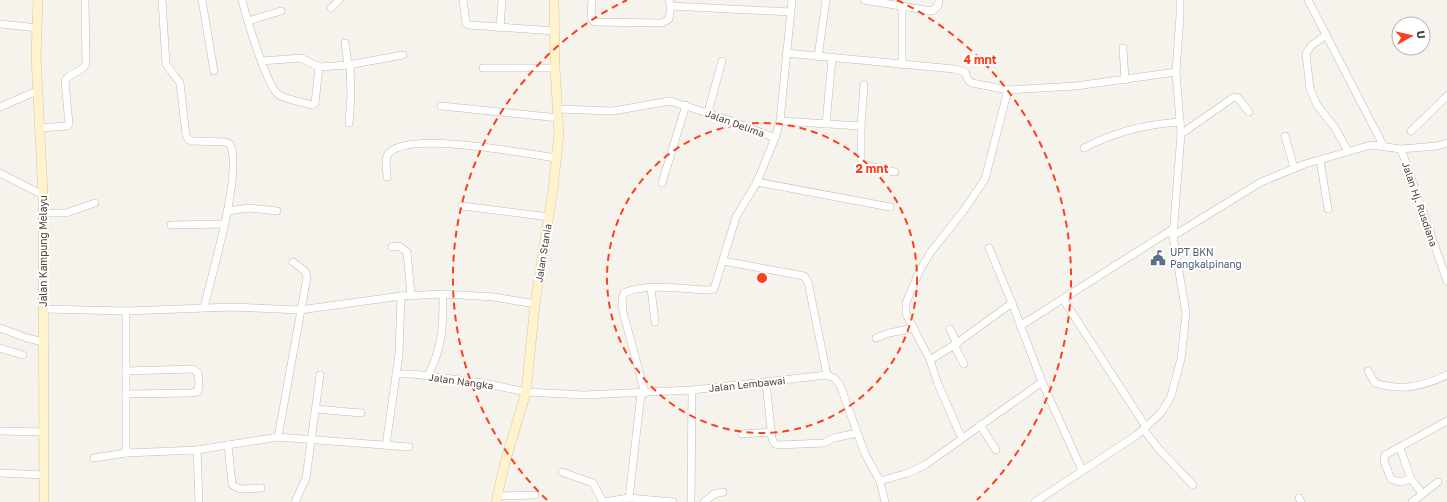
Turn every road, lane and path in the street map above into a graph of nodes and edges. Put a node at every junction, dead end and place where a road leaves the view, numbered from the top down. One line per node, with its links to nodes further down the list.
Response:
1 (38, 0): 25 (main road, Jalan Kampung Melayu)
2 (85, 0): 60 (street)
3 (162, 0): 83 (street)
4 (202, 0): 42 (street)
5 (242, 0): 23 (street)
6 (340, 0): 20 (street)
7 (463, 0): 26 (street)
8 (502, 0): 26 (street)
9 (554, 0): 27 (main road, Jalan Stania)
10 (592, 0): 18 (street)
11 (792, 0): 22 (street, Jalan Delima)
12 (826, 0): 33 (street)
13 (864, 0): 17 (street)
14 (939, 0): 19 (street)
15 (1180, 0): 43 (street)
16 (1308, 0): 28 (street)
17 (876, 1): 19 (street)
18 (670, 3): 22 (street)
19 (905, 4): 38 (street)
20 (331, 8)
21 (281, 11): 23 (street)
22 (791, 12): 31 (street, Jalan Delima)
23 (248, 21): 35 (street)
24 (0, 24): 25 (street)
25 (38, 28): 46 (main road, Jalan Kampung Melayu)
26 (500, 28): 27 (street)
27 (555, 31): 41 (main road, Jalan Stania)
28 (1326, 36): 66 (street); 69 (street)
29 (345, 43): 37 (street)
30 (1123, 48): 44 (street)
31 (786, 53): 33 (street); 55 (street, Jalan Delima)
32 (403, 55): 37 (street)
33 (818, 57): 34 (street)
34 (832, 58): 38 (street); 58 (street)
35 (261, 61): 39 (street); 39 (street)
36 (722, 61): 52 (street)
37 (349, 65): 39 (street); 57 (street)
38 (902, 65): 47 (street)
39 (319, 67)
40 (483, 68): 41 (street)
41 (555, 68): 54 (main road, Jalan Stania)
42 (214, 71)
43 (1176, 72): 44 (street); 56 (street)
44 (1125, 80): 47 (street)
45 (864, 84): 59 (street)
46 (39, 90): 51 (street); 60 (main road, Jalan Kampung Melayu)
47 (1008, 90): 108 (street)
48 (1447, 96): 61 (street)
49 (686, 105): 52 (street, Jalan Delima); 54 (street, Jalan Delima); 77 (street)
50 (441, 106): 54 (street, Jalan Delima)
51 (0, 107)
52 (708, 112): 64 (street, Jalan Delima)
53 (1249, 112): 62 (street)
54 (558, 113): 70 (main road, Jalan Stania)
55 (780, 121): 58 (street); 64 (street, Jalan Delima)
56 (1180, 122): 62 (street); 67 (street)
57 (349, 123)
58 (826, 124): 59 (street)
59 (861, 126): 73 (street)
60 (40, 128): 78 (main road, Jalan Kampung Melayu)
61 (1411, 131)
62 (1181, 134): 89 (street)
63 (1284, 136): 72 (street)
64 (775, 138): 76 (street)
65 (1447, 143): 68 (street)
66 (1383, 145): 68 (street); 69 (street)
67 (1084, 148)
68 (1401, 149): 94 (street, Jalan Hj. Rusdiana)
69 (1348, 151): 71 (street)
70 (557, 158): 75 (street); 86 (main road, Jalan Stania)
71 (1320, 160): 72 (street); 82 (street)
72 (1294, 168): 89 (street)
73 (895, 172)
74 (0, 173): 78 (street)
75 (387, 177)
76 (757, 182): 81 (street); 92 (street)
77 (662, 183)
78 (43, 194): 85 (main road, Jalan Kampung Melayu)
79 (95, 203): 85 (street)
80 (462, 206): 86 (street)
81 (890, 207)
82 (1328, 209)
83 (227, 211): 84 (street); 87 (street)
84 (278, 211)
85 (42, 213): 103 (main road, Jalan Kampung Melayu)
86 (549, 217): 101 (main road, Jalan Stania)
87 (224, 224): 88 (street); 102 (street)
88 (171, 225)
89 (1173, 232): 99 (street); 135 (street)
90 (392, 247): 97 (street)
91 (989, 248): 100 (street)
92 (723, 261): 95 (street); 122 (street)
93 (293, 262): 104 (street)
94 (1447, 281)
95 (651, 288): 106 (street); 129 (street)
96 (443, 294): 97 (street); 101 (street); 123 (street)
97 (412, 295): 98 (street)
98 (401, 296): 104 (street); 120 (street)
99 (1064, 299): 107 (street); 135 (street)
100 (1012, 303): 107 (street); 113 (street)
101 (535, 304): 128 (main road, Jalan Stania)
102 (204, 307): 104 (street); 105 (street)
103 (44, 309): 105 (street); 112 (main road, Jalan Kampung Melayu)
104 (300, 310): 141 (street)
105 (126, 311): 118 (street)
106 (655, 322)
107 (1020, 326): 125 (street)
108 (914, 328): 111 (street); 116 (street)
109 (950, 329): 113 (street)
110 (0, 330): 112 (street)
111 (876, 338)
112 (43, 342): 137 (main road, Jalan Kampung Melayu)
113 (956, 345): 116 (street); 117 (street)
114 (0, 348): 115 (street)
115 (23, 355)
116 (930, 360): 142 (street)
117 (964, 364)
118 (126, 371): 130 (street); 130 (street)
119 (1368, 371): 124 (street)
120 (396, 374): 123 (street, Jalan Nangka); 145 (street)
121 (320, 375): 131 (street)
122 (827, 375): 126 (street, Jalan Lembawai); 139 (street)
123 (428, 376): 128 (street, Jalan Nangka)
124 (1447, 376)
125 (1042, 382): 134 (street); 152 (street)
126 (766, 383): 127 (street, Jalan Lembawai); 138 (street)
127 (692, 390): 129 (street, Jalan Lembawai); 171 (street)
128 (526, 392): 129 (street, Jalan Lembawai); 165 (main road, Jalan Stania)
129 (643, 393): 164 (street)
130 (126, 394): 150 (street)
131 (316, 409): 132 (street); 143 (street)
132 (361, 413)
133 (1447, 421): 147 (street)
134 (980, 425): 142 (street); 149 (street)
135 (1145, 428): 152 (street); 159 (street)
136 (0, 431): 137 (street)
137 (43, 432): 155 (main road, Jalan Kampung Melayu)
138 (772, 432): 139 (street); 140 (street)
139 (857, 433): 157 (street)
140 (742, 434)
141 (278, 437): 143 (street); 144 (street)
142 (962, 437): 157 (street)
143 (312, 441): 145 (street); 168 (street)
144 (228, 445): 148 (street); 160 (street)
145 (386, 445): 146 (street)
146 (409, 447)
147 (1400, 448): 156 (street); 156 (street)
148 (197, 450): 150 (street); 167 (street)
149 (996, 450)
150 (126, 453): 151 (street)
151 (94, 458)
152 (1082, 470): 174 (street)
153 (562, 472): 169 (street)
154 (0, 473): 155 (street)
155 (43, 475): 166 (main road, Jalan Kampung Melayu)
156 (1411, 479): 162 (street)
157 (880, 481): 173 (street)
158 (1438, 482): 162 (street)
159 (1193, 485)
160 (261, 488)
161 (723, 492): 172 (street)
162 (1422, 493): 175 (street)
163 (535, 495): 165 (street)
164 (629, 498): 169 (street); 170 (street)
165 (496, 499)
166 (44, 502)
167 (199, 502)
168 (295, 502)
169 (603, 502)
170 (673, 502)
171 (691, 502)
172 (704, 502)
173 (885, 502)
174 (1035, 502)
175 (1412, 502)

